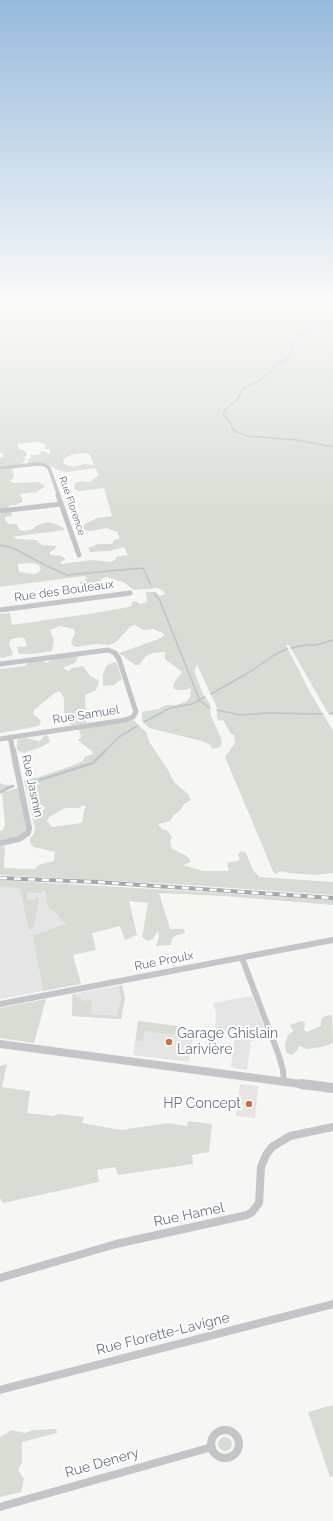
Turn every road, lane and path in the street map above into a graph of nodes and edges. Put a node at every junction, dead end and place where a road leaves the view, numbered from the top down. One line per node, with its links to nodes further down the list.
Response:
1 (0, 468): 2 (street, Rue Florence)
2 (61, 504): 3 (street); 4 (street, Rue Florence)
3 (0, 511)
4 (79, 554)
5 (130, 593): 6 (street, Rue des Bouleaux)
6 (0, 610)
7 (0, 664): 8 (street, Rue Samuel)
8 (10, 737): 9 (street, Rue Samuel); 10 (street, Rue Jasmin)
9 (0, 739)
10 (0, 843)
11 (333, 940): 12 (street, Rue Proulx)
12 (242, 958): 13 (street, Rue Proulx); 15 (street)
13 (0, 1004)
14 (0, 1044): 15 (street)
15 (284, 1082): 16 (street)
16 (333, 1088)
17 (333, 1127): 18 (street, Rue Hamel)
18 (0, 1278)
19 (333, 1304): 20 (street, Rue Florette-Lavigne)
20 (0, 1390)
21 (212, 1447): 22 (street, Rue Denery)
22 (0, 1507)

